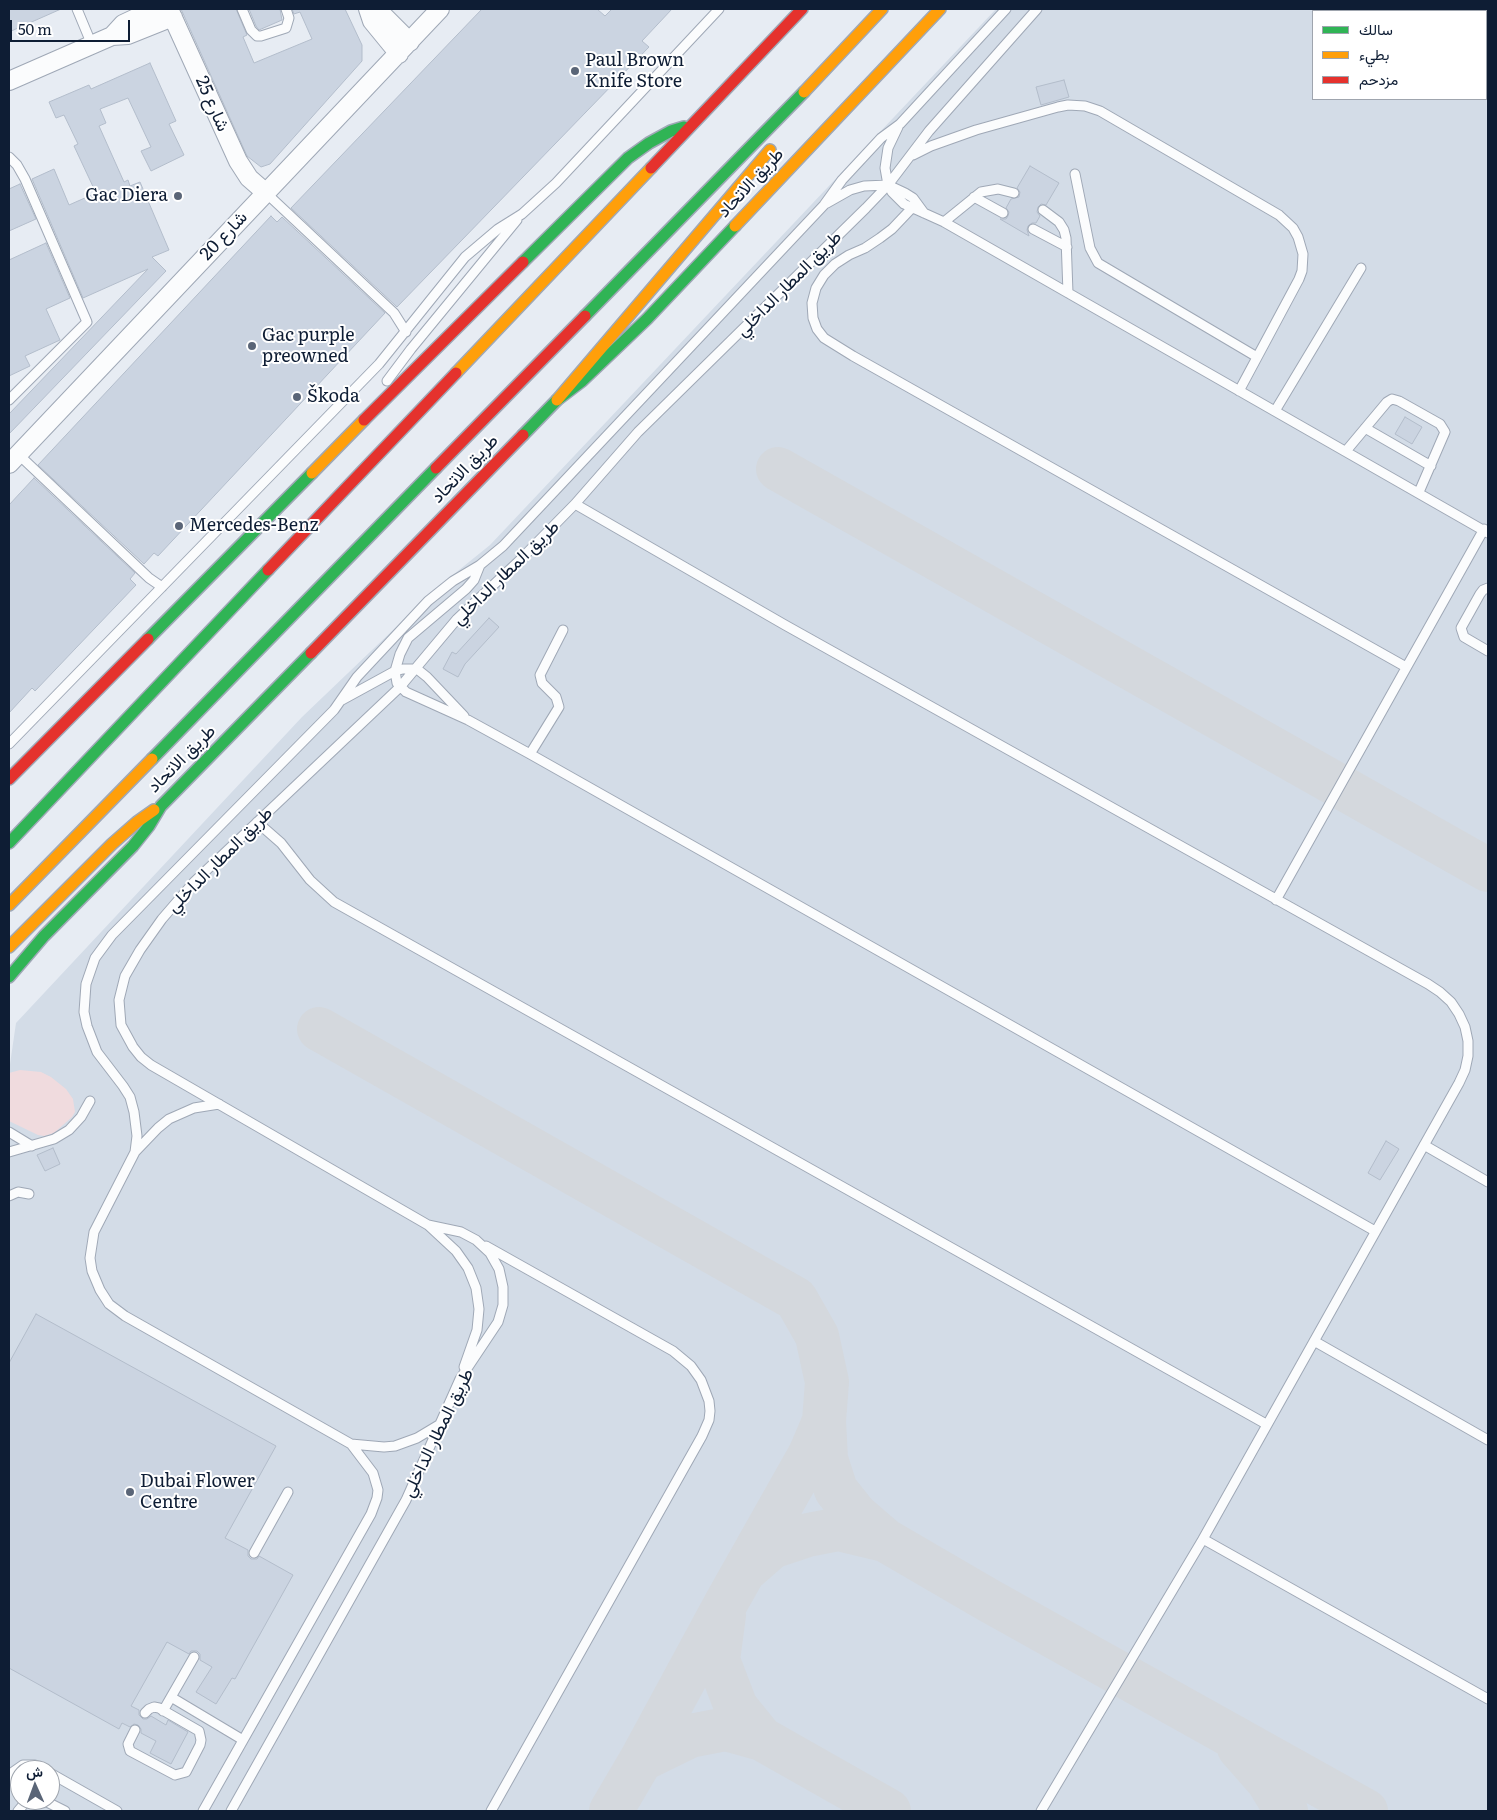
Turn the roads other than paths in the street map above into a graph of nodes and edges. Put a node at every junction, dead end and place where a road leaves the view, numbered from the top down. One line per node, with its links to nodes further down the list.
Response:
1 (77, 9): 16 (lane)
2 (155, 9): 15 (street)
3 (242, 9): 4 (lane)
4 (286, 9)
5 (368, 9): 17 (street)
6 (377, 9): 17 (street)
7 (440, 9): 17 (street, شارع 20)
8 (719, 9): 36 (lane)
9 (802, 9): 20 (main road)
10 (882, 9): 19 (main road, طريق الاتحاد)
11 (940, 9): 46 (main road, طريق الاتحاد)
12 (1006, 9): 21 (lane, طريق المطار الداخلي)
13 (1037, 9): 24 (lane, طريق المطار الداخلي)
14 (171, 13): 15 (street); 28 (street, شارع 25)
15 (112, 36): 16 (street)
16 (92, 45): 18 (street)
17 (404, 48): 28 (street, شارع 20)
18 (9, 81)
19 (802, 94): 22 (main road); 74 (main road, طريق الاتحاد)
20 (695, 123): 48 (main road); 72 (main road)
21 (900, 124): 27 (lane); 31 (lane, طريق المطار الداخلي)
22 (784, 129)
23 (775, 142): 46 (main road)
24 (910, 156): 27 (lane, طريق المطار الداخلي); 43 (lane)
25 (9, 157): 45 (lane)
26 (1075, 174): 43 (lane)
27 (888, 185): 31 (lane); 32 (lane); 34 (lane); 54 (lane, طريق المطار الداخلي)
28 (265, 192): 42 (lane); 51 (street, شارع 20)
29 (1014, 193): 30 (lane)
30 (974, 197): 35 (lane); 37 (lane)
31 (824, 205): 56 (lane, طريق المطار الداخلي)
32 (911, 209): 34 (lane); 61 (lane)
33 (1043, 210): 39 (lane)
34 (924, 213): 37 (lane)
35 (1003, 213)
36 (522, 214): 42 (lane); 48 (lane)
37 (944, 222): 41 (lane)
38 (1033, 229): 39 (lane)
39 (1067, 247): 41 (lane)
40 (1360, 268): 47 (lane)
41 (1068, 293): 44 (lane)
42 (406, 332): 57 (lane)
43 (1258, 357): 44 (lane)
44 (1239, 391): 47 (lane)
45 (9, 400)
46 (557, 400): 70 (main road, طريق الاتحاد)
47 (1275, 411): 50 (lane)
48 (364, 420): 69 (main road)
49 (1365, 428): 50 (lane); 52 (lane); 52 (lane)
50 (1346, 451): 53 (lane)
51 (14, 459): 57 (lane)
52 (1431, 466): 53 (lane)
53 (1419, 492): 55 (lane)
54 (576, 504): 62 (lane, طريق المطار الداخلي); 73 (lane)
55 (1486, 531): 61 (lane)
56 (480, 565): 63 (lane); 65 (lane, طريق المطار الداخلي)
57 (162, 587): 67 (lane)
58 (1488, 588): 60 (lane)
59 (563, 630): 68 (lane)
60 (1488, 651)
61 (1406, 667): 73 (lane)
62 (417, 669): 63 (lane); 64 (lane, طريق المطار الداخلي); 66 (lane)
63 (395, 671): 64 (lane); 65 (lane)
64 (400, 687): 66 (lane); 71 (lane, طريق المطار الداخلي)
65 (340, 701): 83 (lane, طريق المطار الداخلي)
66 (468, 720): 68 (lane)
67 (9, 744)
68 (530, 754): 88 (lane)
69 (9, 779)
70 (161, 806): 75 (main road, طريق الاتحاد); 76 (main road)
71 (257, 822): 78 (lane, طريق المطار الداخلي); 93 (lane)
72 (9, 843)
73 (1276, 900): 80 (lane)
74 (9, 905)
75 (9, 947)
76 (9, 977)
77 (90, 1101): 81 (lane)
78 (219, 1104): 83 (lane); 87 (lane, طريق المطار الداخلي)
79 (9, 1132): 81 (lane)
80 (1424, 1145): 84 (lane); 88 (lane)
81 (32, 1146): 82 (lane)
82 (9, 1152)
83 (135, 1152): 95 (lane, طريق المطار الداخلي)
84 (1488, 1182)
85 (29, 1194): 86 (lane)
86 (9, 1196)
87 (428, 1225): 89 (lane, طريق المطار الداخلي); 91 (lane)
88 (1375, 1231): 90 (lane)
89 (476, 1240): 91 (lane, طريق المطار الداخلي); 110 (lane)
90 (1314, 1342): 93 (lane); 94 (lane)
91 (460, 1379): 92 (lane, طريق المطار الداخلي)
92 (442, 1423): 95 (lane); 109 (lane, طريق المطار الداخلي)
93 (1266, 1424): 97 (lane)
94 (1488, 1440)
95 (351, 1444): 105 (lane)
96 (288, 1492): 98 (lane)
97 (1203, 1539): 101 (lane); 111 (lane)
98 (254, 1553)
99 (194, 1657): 100 (lane)
100 (171, 1697): 102 (lane); 105 (lane)
101 (1488, 1699)
102 (163, 1711): 103 (lane); 104 (lane)
103 (145, 1713)
104 (136, 1730)
105 (243, 1740): 108 (lane)
106 (60, 1779): 107 (lane)
107 (117, 1811)
108 (203, 1811)
109 (232, 1811)
110 (491, 1811)
111 (1041, 1811)

